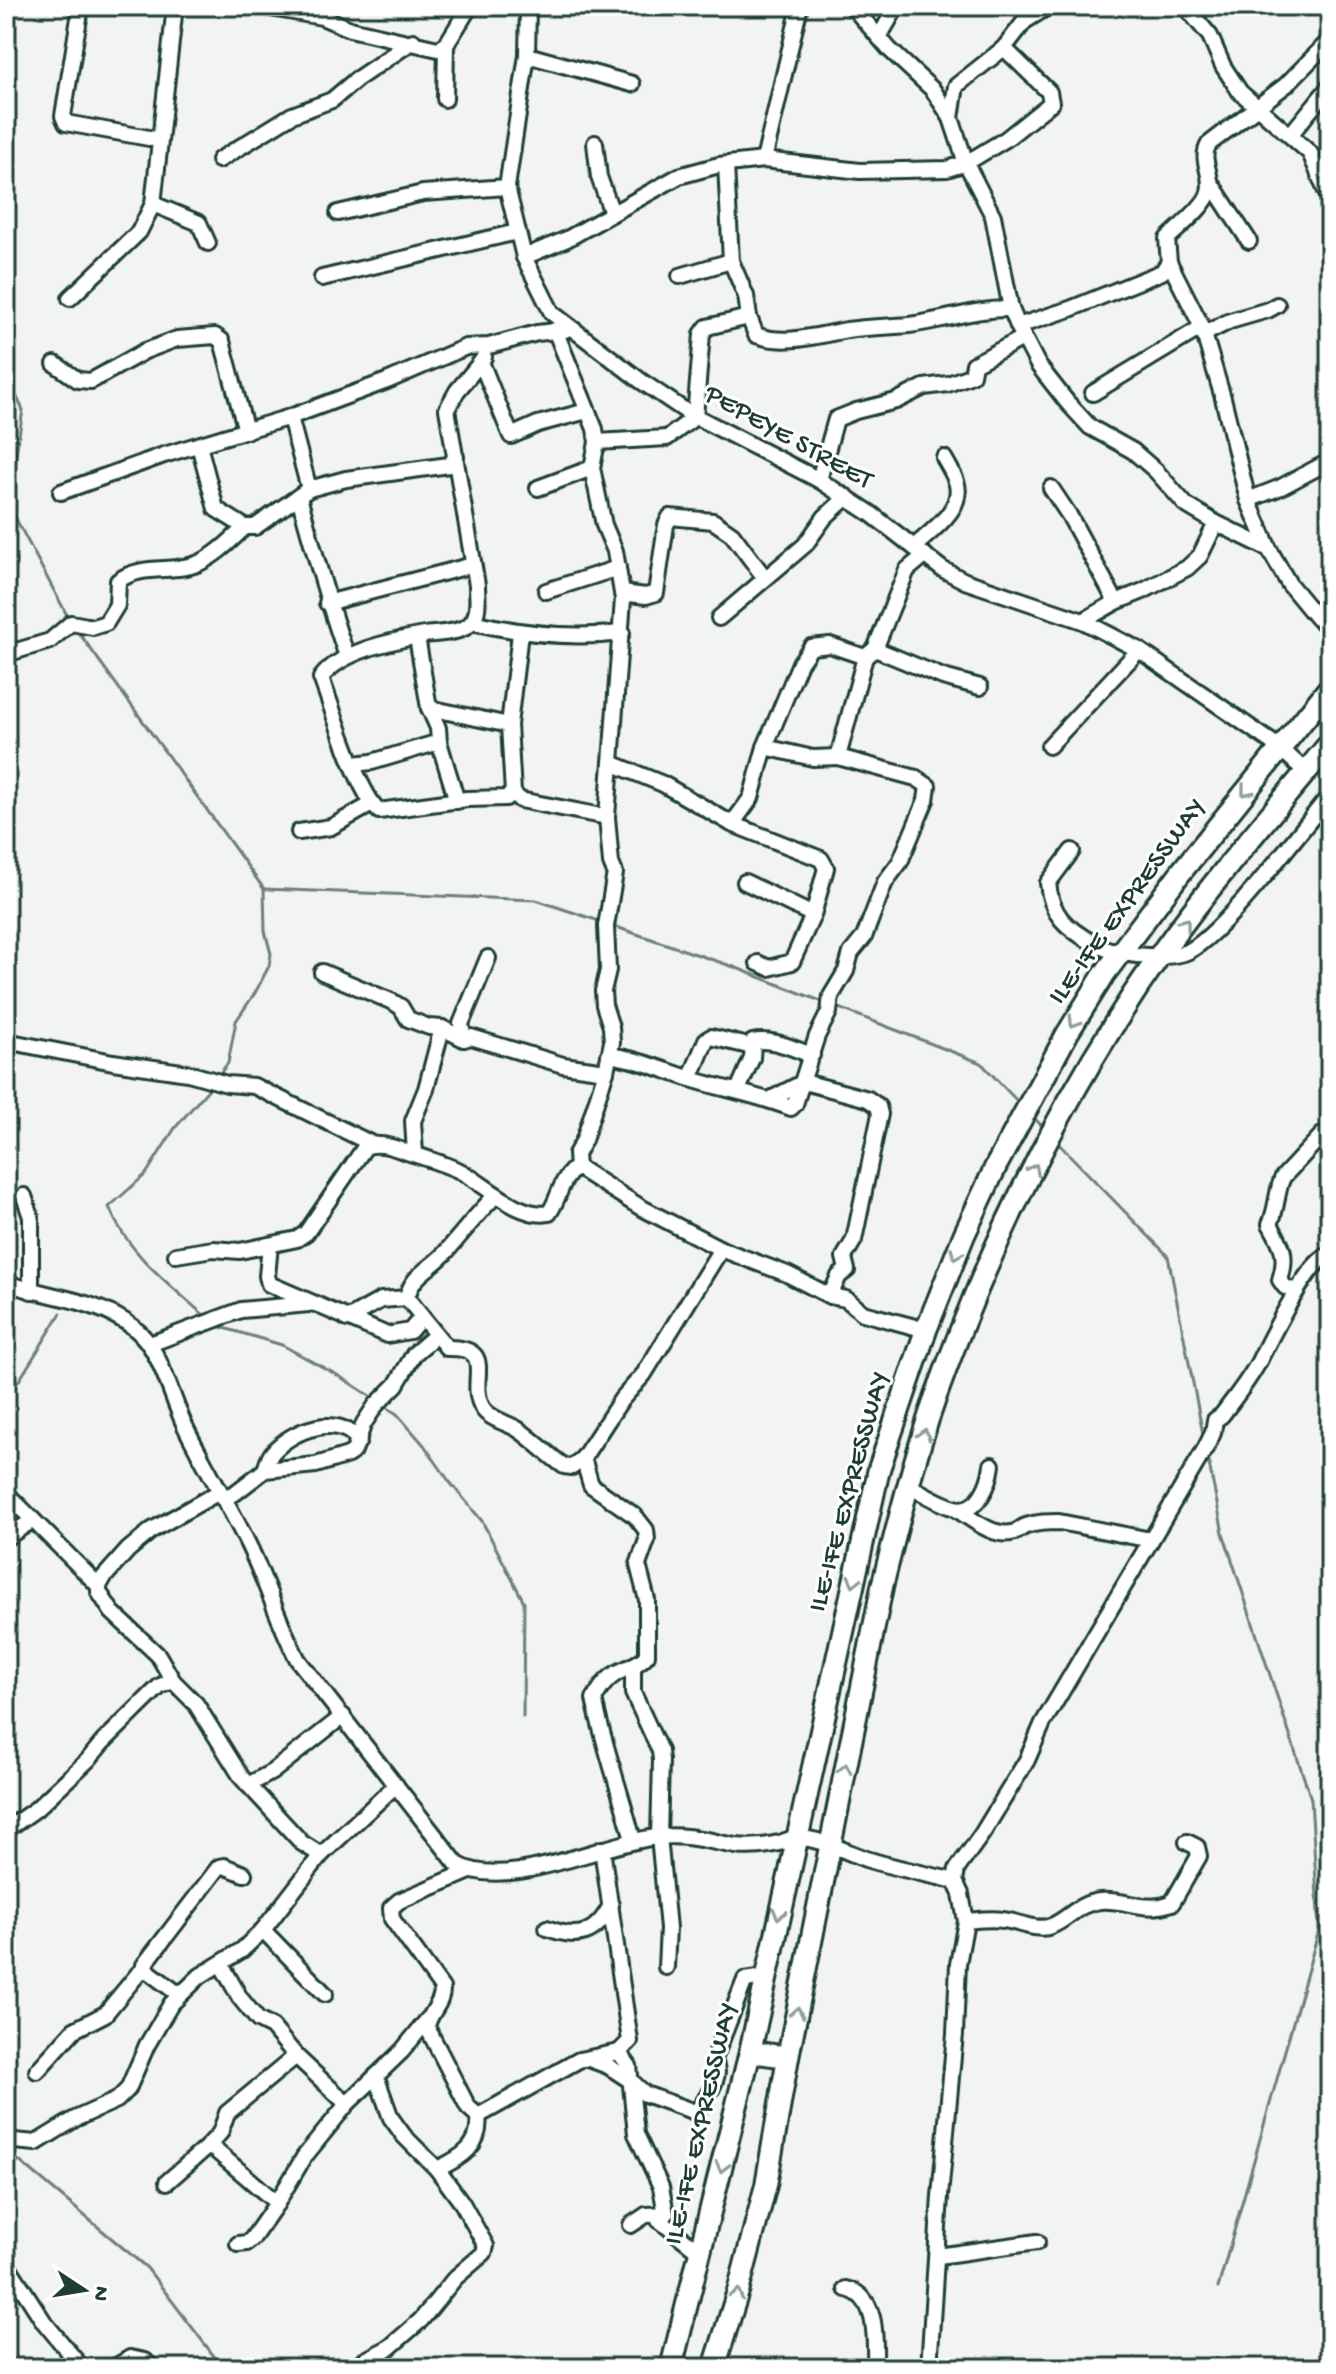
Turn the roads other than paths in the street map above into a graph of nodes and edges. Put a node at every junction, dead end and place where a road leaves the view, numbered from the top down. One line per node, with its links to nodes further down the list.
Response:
1 (81, 6): 23 (street)
2 (175, 6): 23 (street)
3 (259, 6): 12 (street)
4 (470, 6): 14 (street)
5 (528, 6): 16 (street, PEPEYE STREET)
6 (800, 6): 26 (street)
7 (852, 6): 11 (street)
8 (897, 6): 11 (street)
9 (1049, 6): 15 (street)
10 (1190, 8): 20 (street)
11 (879, 37): 21 (street)
12 (413, 41): 14 (street); 25 (street)
13 (1329, 44): 20 (street)
14 (446, 45): 19 (street)
15 (1004, 48): 21 (street); 27 (street)
16 (527, 55): 17 (street); 30 (street, PEPEYE STREET)
17 (632, 84)
18 (1330, 86): 22 (street)
19 (445, 99)
20 (1257, 107): 22 (street); 29 (street)
21 (951, 118): 27 (street)
22 (1290, 135): 31 (street)
23 (160, 140): 32 (street)
24 (595, 143): 34 (street)
25 (219, 160)
26 (764, 160): 27 (street); 28 (street)
27 (966, 163): 45 (street)
28 (726, 165): 34 (street); 39 (street)
29 (1211, 183): 36 (street); 40 (street)
30 (507, 187): 33 (street); 35 (street, PEPEYE STREET)
31 (1330, 201)
32 (153, 204): 37 (street); 43 (street)
33 (338, 213)
34 (612, 213): 38 (street)
35 (517, 232): 38 (street, PEPEYE STREET); 42 (street)
36 (1249, 241)
37 (208, 243)
38 (524, 257): 47 (street, PEPEYE STREET)
39 (731, 261): 41 (street); 46 (street)
40 (1169, 262): 49 (street); 50 (street)
41 (680, 276)
42 (322, 278)
43 (70, 298)
44 (1277, 305): 49 (street)
45 (1011, 309): 46 (street); 50 (street)
46 (749, 317): 57 (street)
47 (571, 329): 48 (street); 57 (street, PEPEYE STREET)
48 (555, 330): 51 (street); 55 (street)
49 (1203, 330): 54 (street); 71 (street)
50 (1020, 332): 65 (street); 72 (street)
51 (489, 346): 52 (street); 56 (street)
52 (481, 362): 55 (street); 61 (street)
53 (55, 364): 58 (street)
54 (1093, 393)
55 (587, 411): 59 (street)
56 (290, 417): 58 (street); 69 (street)
57 (695, 417): 59 (street); 65 (street, PEPEYE STREET)
58 (246, 431): 60 (street)
59 (597, 442): 64 (street)
60 (199, 445): 68 (street); 73 (street)
61 (456, 457): 69 (street); 76 (street)
62 (944, 458): 75 (street)
63 (1330, 461): 71 (street)
64 (592, 468): 66 (street); 77 (street)
65 (819, 480): 70 (street, PEPEYE STREET)
66 (538, 488)
67 (1051, 488): 81 (street)
68 (61, 492)
69 (304, 493): 73 (street); 82 (street)
70 (847, 497): 75 (street, PEPEYE STREET); 78 (street)
71 (1248, 500): 74 (street)
72 (1216, 523): 74 (street); 81 (street)
73 (245, 527): 92 (street)
74 (1269, 549): 86 (street)
75 (919, 551): 84 (street, PEPEYE STREET); 91 (street)
76 (473, 565): 82 (street); 85 (street)
77 (618, 568): 79 (street); 80 (street)
78 (765, 578): 80 (street); 83 (street)
79 (546, 591)
80 (622, 593): 88 (street)
81 (1116, 602): 84 (street)
82 (327, 603): 93 (street)
83 (719, 618)
84 (1083, 621): 90 (street, PEPEYE STREET)
85 (472, 622): 87 (street); 89 (street)
86 (1330, 627)
87 (520, 633): 88 (street); 97 (street)
88 (622, 633): 104 (street)
89 (417, 637): 93 (street); 96 (street)
90 (1139, 650): 99 (street); 101 (street, PEPEYE STREET)
91 (870, 653): 94 (street); 100 (street); 103 (street)
92 (6, 654)
93 (347, 656): 105 (street)
94 (980, 687)
95 (1330, 687): 101 (highway, ILE-IFE EXPRESSWAY)
96 (429, 708): 97 (street); 98 (street)
97 (509, 725): 107 (street)
98 (439, 742): 105 (street); 109 (street)
99 (1049, 746)
100 (765, 747): 103 (street); 112 (street)
101 (1280, 748): 106 (street, PEPEYE STREET); 117 (highway, ILE-IFE EXPRESSWAY, one-way to 117)
102 (1327, 753): 106 (highway, ILE-IFE EXPRESSWAY)
103 (838, 757): 127 (street)
104 (611, 763): 111 (street); 112 (street)
105 (353, 764): 110 (street)
106 (1306, 772): 118 (highway, ILE-IFE EXPRESSWAY, one-way to 106)
107 (513, 793): 109 (street); 111 (street)
108 (1330, 795): 118 (street)
109 (457, 801): 110 (street)
110 (372, 804): 113 (street)
111 (607, 817): 126 (street)
112 (732, 824): 116 (street)
113 (299, 832)
114 (1072, 851): 117 (street)
115 (745, 882): 116 (street)
116 (813, 915): 120 (street)
117 (1119, 953): 118 (street); 150 (highway, ILE-IFE EXPRESSWAY, one-way to 150)
118 (1160, 955): 158 (highway, ILE-IFE EXPRESSWAY, one-way to 118)
119 (488, 958): 123 (street)
120 (758, 963)
121 (322, 972): 122 (street)
122 (442, 1028): 123 (street); 134 (street)
123 (464, 1039): 128 (street)
124 (6, 1041): 133 (street)
125 (753, 1047): 127 (street); 129 (street); 131 (street)
126 (609, 1055): 128 (street); 129 (street)
127 (812, 1055): 130 (street)
128 (606, 1071): 135 (street)
129 (690, 1079): 131 (street)
130 (804, 1082): 131 (street); 145 (street)
131 (738, 1090)
132 (1330, 1132): 144 (street)
133 (372, 1144): 134 (street); 138 (street)
134 (415, 1154): 136 (street)
135 (577, 1167): 136 (street); 139 (street)
136 (496, 1195): 147 (street)
137 (24, 1196): 143 (street)
138 (270, 1245): 140 (street); 146 (street)
139 (721, 1249): 145 (street); 154 (street)
140 (176, 1255)
141 (1330, 1255): 144 (street)
142 (6, 1283): 143 (street)
143 (31, 1291): 152 (street)
144 (1296, 1291): 164 (street)
145 (830, 1296): 150 (street)
146 (290, 1298): 149 (street); 152 (street)
147 (407, 1298): 148 (street); 149 (street)
148 (421, 1318): 149 (street); 151 (street)
149 (347, 1319)
150 (926, 1330): 156 (highway, ILE-IFE EXPRESSWAY)
151 (436, 1335): 153 (street); 154 (street)
152 (150, 1344): 160 (street)
153 (359, 1441): 157 (street); 157 (street)
154 (583, 1458): 166 (street)
155 (992, 1465): 161 (street)
156 (879, 1469): 158 (highway); 173 (highway, ILE-IFE EXPRESSWAY, one-way to 173)
157 (265, 1470): 160 (street)
158 (910, 1482): 161 (street); 176 (highway, ILE-IFE EXPRESSWAY, one-way to 158)
159 (6, 1493): 162 (street)
160 (221, 1495): 165 (street); 168 (street)
161 (956, 1509): 164 (street)
162 (33, 1520): 163 (street); 165 (street)
163 (6, 1538)
164 (1151, 1540): 181 (street)
165 (99, 1586): 167 (street)
166 (633, 1667): 172 (street); 174 (street)
167 (173, 1681): 169 (street); 171 (street)
168 (343, 1716): 169 (street); 170 (street)
169 (248, 1785): 178 (street)
170 (396, 1785): 178 (street); 179 (street)
171 (6, 1830)
172 (659, 1837): 173 (street); 174 (street); 187 (street)
173 (796, 1838): 176 (street); 189 (highway, ILE-IFE EXPRESSWAY, one-way to 189)
174 (633, 1840): 177 (street)
175 (1187, 1842): 183 (street)
176 (830, 1845): 181 (street); 196 (highway, ILE-IFE EXPRESSWAY, one-way to 176)
177 (602, 1849): 179 (street); 182 (street)
178 (321, 1855): 185 (street)
179 (463, 1868): 192 (street)
180 (244, 1874): 188 (street)
181 (955, 1881): 183 (street)
182 (611, 1905): 184 (street); 193 (street)
183 (966, 1921): 213 (street)
184 (547, 1928)
185 (263, 1930): 186 (street); 191 (street)
186 (221, 1964): 190 (street); 195 (street)
187 (666, 1967)
188 (145, 1969): 190 (street); 198 (street)
189 (765, 1977): 194 (highway, ILE-IFE EXPRESSWAY); 200 (street)
190 (183, 1991): 203 (street)
191 (325, 1994)
192 (428, 2019): 199 (street); 202 (street)
193 (619, 2052): 197 (street); 200 (street)
194 (750, 2052): 196 (highway); 212 (highway, ILE-IFE EXPRESSWAY, one-way to 212)
195 (296, 2056): 201 (street); 204 (street)
196 (788, 2057): 223 (highway, ILE-IFE EXPRESSWAY, one-way to 196)
197 (579, 2060): 200 (street); 202 (street)
198 (37, 2071)
199 (376, 2076): 201 (street); 205 (street)
200 (631, 2081): 208 (street)
201 (347, 2104): 207 (street)
202 (478, 2116): 205 (street)
203 (6, 2134)
204 (207, 2147): 206 (street); 207 (street)
205 (437, 2169): 217 (street)
206 (167, 2182)
207 (277, 2203): 211 (street)
208 (666, 2214): 209 (street); 212 (street)
209 (631, 2225)
210 (1037, 2242): 213 (street)
211 (238, 2244)
212 (700, 2252): 222 (highway, ILE-IFE EXPRESSWAY)
213 (938, 2256): 225 (street)
214 (6, 2263): 219 (street)
215 (846, 2289): 224 (street)
216 (6, 2363): 218 (street)
217 (354, 2366)
218 (9, 2368)
219 (82, 2368)
220 (113, 2368): 221 (street)
221 (154, 2368)
222 (671, 2368)
223 (714, 2368)
224 (875, 2368)
225 (929, 2368)

